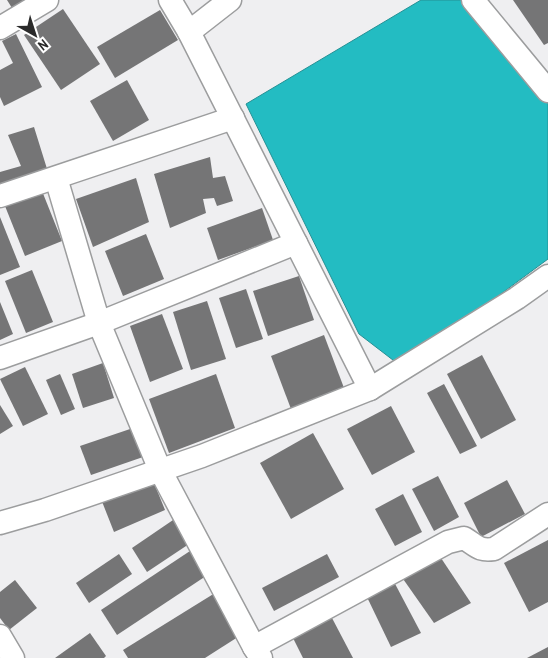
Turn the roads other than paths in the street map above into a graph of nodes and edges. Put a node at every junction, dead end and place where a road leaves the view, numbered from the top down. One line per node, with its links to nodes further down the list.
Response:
1 (47, 0): 5 (street)
2 (170, 0): 6 (street)
3 (230, 0): 6 (street)
4 (473, 0): 7 (street)
5 (0, 28)
6 (189, 32): 8 (street)
7 (544, 77)
8 (233, 118): 9 (street); 11 (street)
9 (56, 178): 10 (street); 13 (street)
10 (0, 196)
11 (296, 243): 13 (street); 15 (street)
12 (548, 276): 15 (street)
13 (99, 323): 14 (street); 16 (street)
14 (0, 358)
15 (370, 389): 16 (street)
16 (160, 470): 18 (street); 20 (street)
17 (548, 514): 20 (street)
18 (0, 524)
19 (0, 636): 21 (street)
20 (258, 653)
21 (13, 658)

